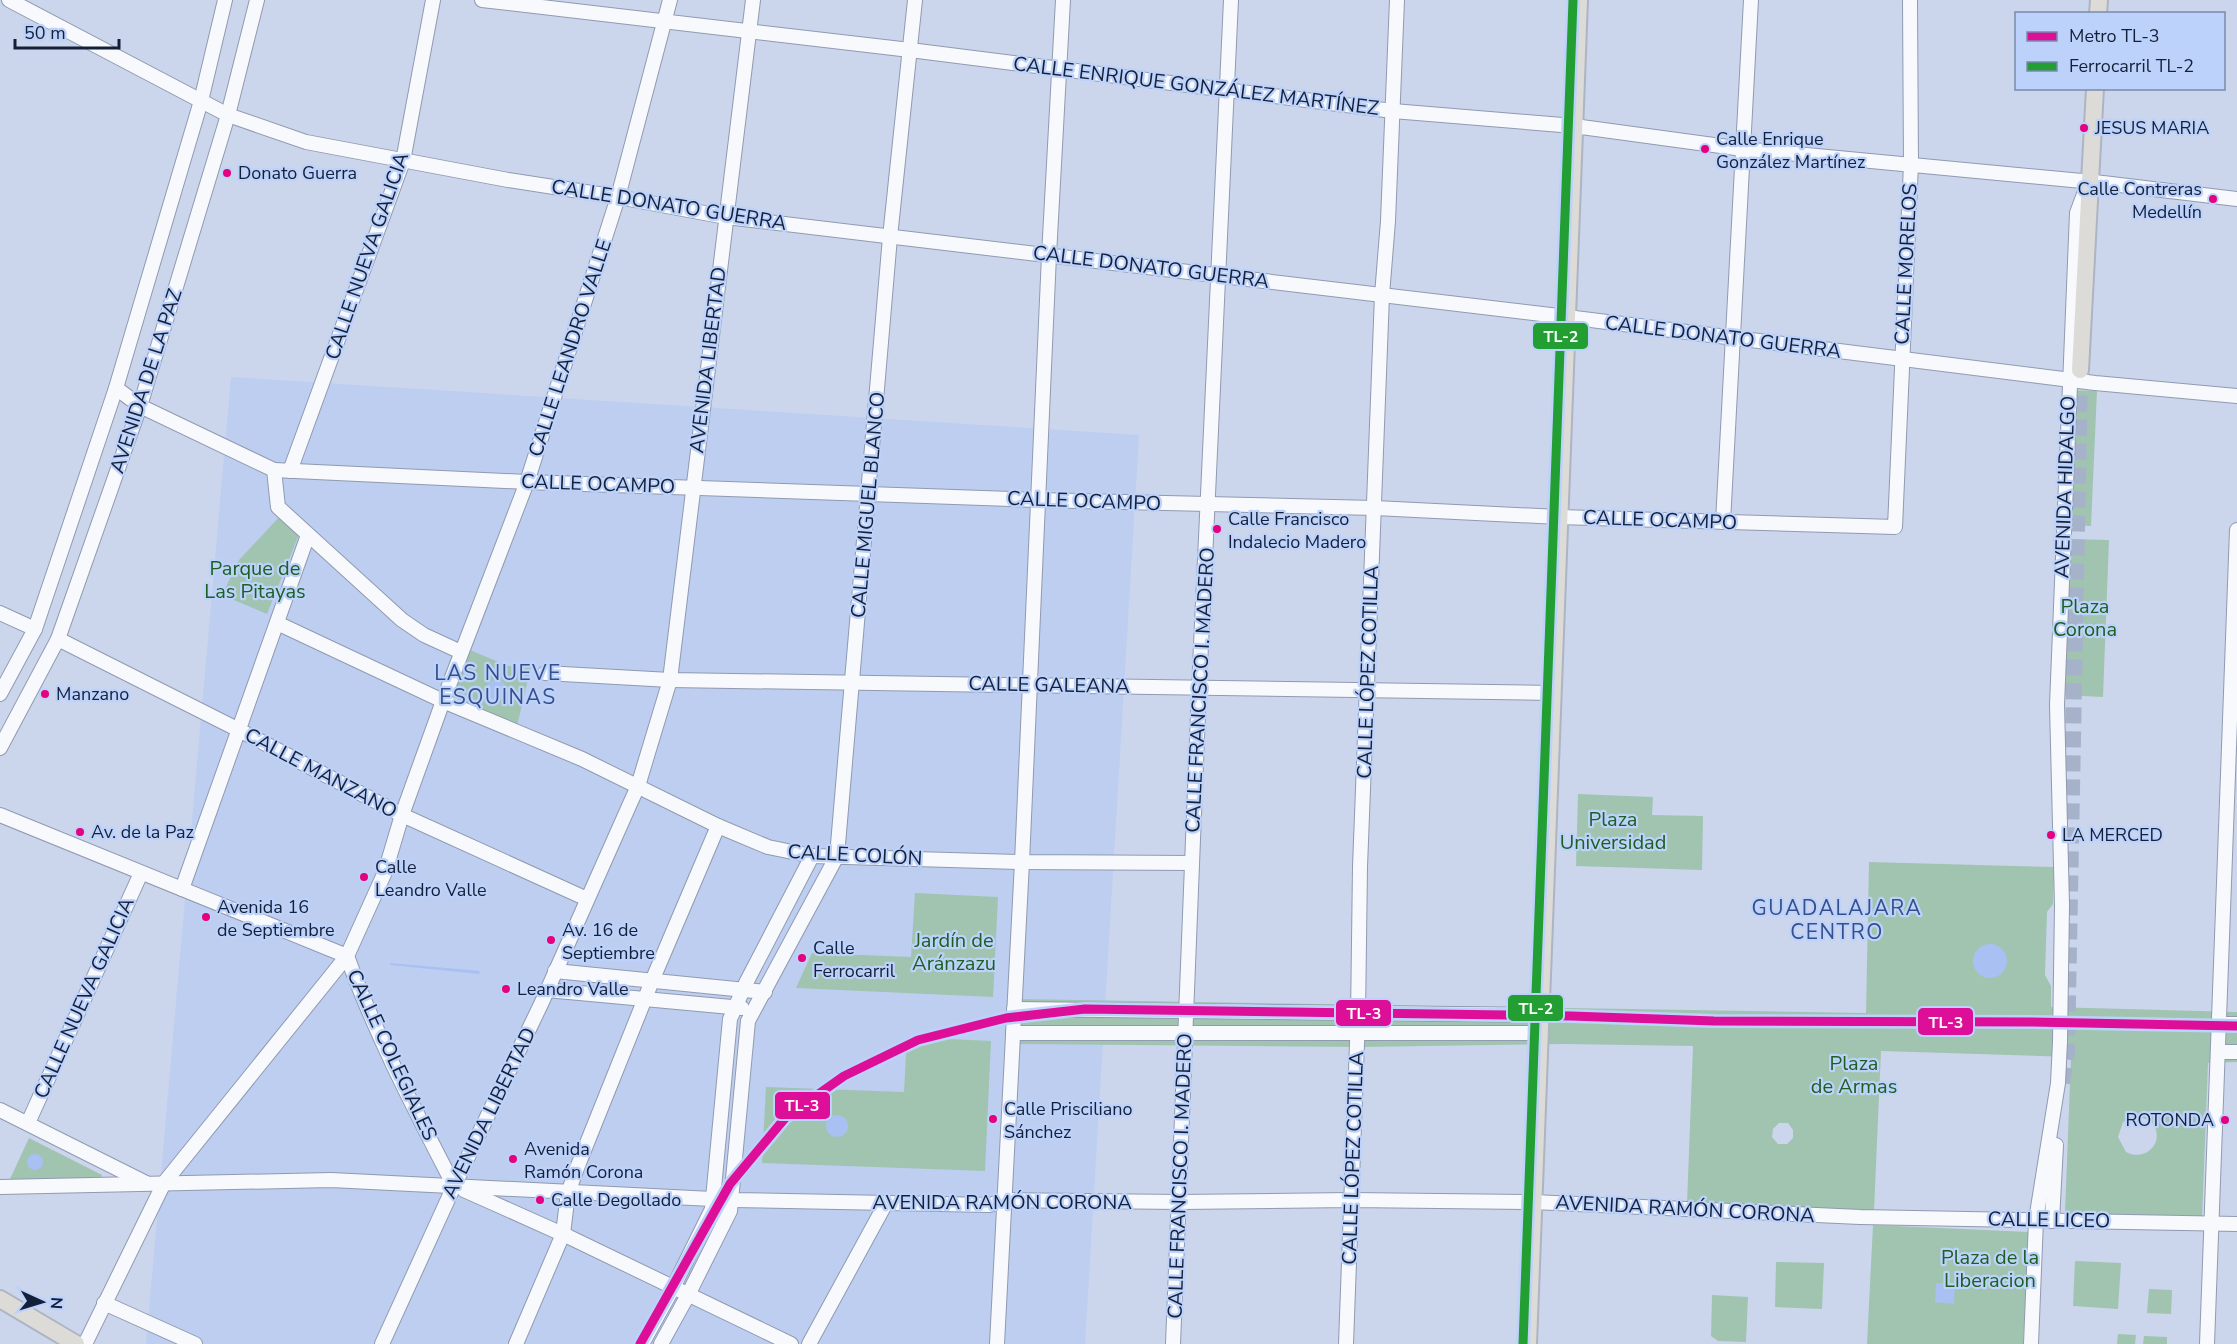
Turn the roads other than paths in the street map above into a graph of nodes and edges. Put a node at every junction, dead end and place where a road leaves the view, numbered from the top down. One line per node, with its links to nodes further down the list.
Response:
1 (9, 0): 21 (street)
2 (225, 0): 21 (street, AVENIDA DE LA PAZ)
3 (257, 0): 23 (street, AVENIDA DE LA PAZ)
4 (433, 0): 26 (street, CALLE NUEVA GALICIA)
5 (482, 0): 15 (street, CALLE ENRIQUE GONZÁLEZ MARTÍNEZ)
6 (670, 0): 15 (street, CALLE LEANDRO VALLE)
7 (753, 0): 16 (street, AVENIDA LIBERTAD)
8 (915, 0): 17 (street, CALLE MIGUEL BLANCO)
9 (1064, 0): 18 (street)
10 (1231, 0): 19 (street, CALLE FRANCISCO I. MADERO)
11 (1397, 0): 22 (street, CALLE LÓPEZ COTILLA)
12 (1579, 0): 24 (main road)
13 (1751, 0): 25 (street)
14 (1910, 0): 27 (street, CALLE MORELOS)
15 (665, 22): 16 (street, CALLE ENRIQUE GONZÁLEZ MARTÍNEZ); 29 (street, CALLE LEANDRO VALLE)
16 (749, 32): 17 (street, CALLE ENRIQUE GONZÁLEZ MARTÍNEZ); 31 (street, AVENIDA LIBERTAD)
17 (910, 50): 18 (street, CALLE ENRIQUE GONZÁLEZ MARTÍNEZ); 32 (street, CALLE MIGUEL BLANCO)
18 (1060, 69): 19 (street, CALLE ENRIQUE GONZÁLEZ MARTÍNEZ); 33 (street)
19 (1226, 90): 22 (street, CALLE ENRIQUE GONZÁLEZ MARTÍNEZ); 34 (street, CALLE FRANCISCO I. MADERO)
20 (2095, 90): 28 (main road, AVENIDA HIDALGO)
21 (201, 101): 23 (street, CALLE DONATO GUERRA); 40 (street, AVENIDA DE LA PAZ)
22 (1393, 111): 24 (street, CALLE ENRIQUE GONZÁLEZ MARTÍNEZ); 35 (street, CALLE LÓPEZ COTILLA)
23 (228, 115): 26 (street, CALLE DONATO GUERRA); 42 (street, AVENIDA DE LA PAZ)
24 (1574, 126): 25 (street, CALLE ENRIQUE GONZÁLEZ MARTÍNEZ); 36 (main road)
25 (1743, 149): 27 (street, CALLE ENRIQUE GONZÁLEZ MARTÍNEZ); 37 (street)
26 (403, 161): 29 (street, CALLE DONATO GUERRA); 44 (street, CALLE NUEVA GALICIA)
27 (1911, 164): 28 (street); 38 (street, CALLE MORELOS)
28 (2089, 181): 30 (street); 39 (main road, AVENIDA HIDALGO)
29 (618, 196): 31 (street, CALLE DONATO GUERRA); 45 (street, CALLE LEANDRO VALLE)
30 (2237, 199)
31 (726, 217): 32 (street, CALLE DONATO GUERRA); 46 (street, AVENIDA LIBERTAD)
32 (890, 237): 33 (street, CALLE DONATO GUERRA); 47 (street, CALLE MIGUEL BLANCO)
33 (1048, 255): 34 (street, CALLE DONATO GUERRA); 48 (street)
34 (1219, 276): 35 (street, CALLE DONATO GUERRA); 49 (street, CALLE FRANCISCO I. MADERO)
35 (1382, 295): 36 (street, CALLE DONATO GUERRA); 50 (street, CALLE LÓPEZ COTILLA)
36 (1567, 317): 37 (street, CALLE DONATO GUERRA); 51 (main road)
37 (1733, 338): 38 (street, CALLE DONATO GUERRA); 52 (street)
38 (1901, 359): 39 (street, CALLE DONATO GUERRA); 53 (street, CALLE MORELOS)
39 (2075, 375): 41 (street, CALLE DONATO GUERRA); 107 (street, AVENIDA HIDALGO)
40 (116, 388): 42 (street); 59 (street, AVENIDA DE LA PAZ)
41 (2237, 396)
42 (140, 406): 43 (street); 60 (street, AVENIDA DE LA PAZ)
43 (274, 470): 44 (street, CALLE OCAMPO); 55 (street)
44 (290, 471): 45 (street, CALLE OCAMPO)
45 (527, 482): 46 (street, CALLE OCAMPO); 61 (street, CALLE LEANDRO VALLE)
46 (693, 487): 47 (street, CALLE OCAMPO); 63 (street, AVENIDA LIBERTAD)
47 (869, 493): 48 (street, CALLE OCAMPO); 64 (street, CALLE MIGUEL BLANCO)
48 (1037, 500): 49 (street, CALLE OCAMPO); 65 (street)
49 (1208, 505): 50 (street, CALLE OCAMPO); 66 (street, CALLE FRANCISCO I. MADERO)
50 (1375, 508): 51 (street, CALLE OCAMPO); 67 (street, CALLE LÓPEZ COTILLA)
51 (1559, 517): 52 (street, CALLE OCAMPO); 68 (main road)
52 (1723, 522): 53 (street, CALLE OCAMPO)
53 (1895, 527)
54 (2237, 530): 56 (street)
55 (308, 535): 58 (street); 61 (street)
56 (2237, 536): 71 (street)
57 (0, 613): 59 (street)
58 (278, 624): 70 (street, CALLE COLÓN); 72 (street)
59 (35, 629): 69 (street, AVENIDA DE LA PAZ)
60 (58, 639): 72 (street, CALLE MANZANO); 73 (street, AVENIDA DE LA PAZ)
61 (461, 652): 70 (street, CALLE LEANDRO VALLE)
62 (545, 673): 63 (street, CALLE GALEANA)
63 (670, 680): 64 (street, CALLE GALEANA); 74 (street, AVENIDA LIBERTAD)
64 (852, 682): 65 (street, CALLE GALEANA); 79 (street, CALLE MIGUEL BLANCO)
65 (1029, 685): 66 (street, CALLE GALEANA); 80 (street)
66 (1199, 687): 67 (street, CALLE GALEANA); 81 (street, CALLE FRANCISCO I. MADERO)
67 (1367, 690): 68 (street, CALLE GALEANA); 97 (street, CALLE LÓPEZ COTILLA)
68 (1552, 693): 98 (main road)
69 (0, 694)
70 (442, 701): 74 (street, CALLE COLÓN); 76 (street, CALLE LEANDRO VALLE)
71 (2233, 709): 83 (street)
72 (239, 730): 76 (street, CALLE MANZANO); 84 (street)
73 (0, 748)
74 (638, 786): 77 (street, CALLE COLÓN); 85 (street, AVENIDA LIBERTAD)
75 (0, 815): 82 (street)
76 (402, 815): 85 (street, CALLE MANZANO); 86 (street, CALLE LEANDRO VALLE)
77 (718, 826): 78 (street, CALLE COLÓN); 88 (street)
78 (812, 856): 79 (street, CALLE COLÓN); 90 (street)
79 (837, 856): 80 (street, CALLE COLÓN); 91 (street, CALLE MIGUEL BLANCO)
80 (1022, 862): 81 (street, CALLE COLÓN); 95 (street)
81 (1192, 863): 96 (street, CALLE FRANCISCO I. MADERO)
82 (141, 873): 84 (street); 109 (street, CALLE NUEVA GALICIA)
83 (2230, 883): 99 (street)
84 (182, 888): 86 (street)
85 (587, 899): 87 (street, AVENIDA LIBERTAD)
86 (347, 956): 110 (street, CALLE LEANDRO VALLE); 112 (street, CALLE COLEGIALES)
87 (555, 971): 88 (street); 89 (street, AVENIDA LIBERTAD)
88 (652, 981): 90 (street); 92 (street)
89 (547, 990): 92 (street); 112 (street, AVENIDA LIBERTAD)
90 (743, 990): 91 (street); 93 (street)
91 (765, 992): 94 (street, CALLE MIGUEL BLANCO)
92 (645, 999): 93 (street); 114 (street)
93 (735, 1007): 94 (street); 115 (street)
94 (755, 1009): 116 (street, CALLE MIGUEL BLANCO)
95 (1014, 1010): 96 (street); 101 (street)
96 (1188, 1010): 97 (street); 102 (street, CALLE FRANCISCO I. MADERO)
97 (1358, 1012): 98 (street); 103 (street, CALLE LÓPEZ COTILLA)
98 (1540, 1015): 104 (main road)
99 (2220, 1024): 100 (street); 105 (street)
100 (2237, 1024)
101 (1013, 1033): 102 (street); 117 (street)
102 (1186, 1033): 103 (street); 121 (street, CALLE FRANCISCO I. MADERO)
103 (1357, 1033): 104 (street); 118 (street, CALLE LÓPEZ COTILLA)
104 (1539, 1033): 119 (main road)
105 (2218, 1052): 106 (street); 125 (street)
106 (2237, 1052)
107 (2058, 1083): 123 (street, AVENIDA HIDALGO); 124 (street, AVENIDA HIDALGO)
108 (0, 1110): 109 (street)
109 (28, 1123): 111 (street)
110 (164, 1183): 111 (street, AVENIDA RAMÓN CORONA); 112 (street, AVENIDA RAMÓN CORONA); 131 (street, CALLE LEANDRO VALLE)
111 (148, 1184): 113 (street, AVENIDA RAMÓN CORONA)
112 (454, 1186): 114 (street, AVENIDA RAMÓN CORONA); 127 (street); 135 (street, AVENIDA LIBERTAD)
113 (0, 1187)
114 (568, 1193): 115 (street, AVENIDA RAMÓN CORONA); 127 (street)
115 (713, 1199): 116 (street, AVENIDA RAMÓN CORONA); 128 (street)
116 (732, 1200): 120 (street, AVENIDA RAMÓN CORONA); 129 (street, CALLE MIGUEL BLANCO)
117 (1004, 1200): 120 (street, AVENIDA RAMÓN CORONA); 121 (street, AVENIDA RAMÓN CORONA); 141 (street)
118 (1351, 1200): 119 (street, AVENIDA RAMÓN CORONA); 121 (street, AVENIDA RAMÓN CORONA); 143 (street, CALLE LÓPEZ COTILLA)
119 (1533, 1202): 122 (street, AVENIDA RAMÓN CORONA); 144 (main road)
120 (886, 1203): 140 (street)
121 (1180, 1203): 142 (street, CALLE FRANCISCO I. MADERO)
122 (1860, 1217): 123 (street, CALLE LICEO)
123 (2036, 1220): 124 (street, CALLE LICEO); 145 (street, AVENIDA HIDALGO)
124 (2052, 1221): 125 (street, CALLE LICEO)
125 (2212, 1223): 126 (street, CALLE LICEO); 146 (street)
126 (2237, 1224)
127 (563, 1234): 128 (street); 136 (street)
128 (673, 1288): 129 (street); 137 (street)
129 (688, 1296): 138 (street, CALLE MIGUEL BLANCO); 139 (street)
130 (0, 1299): 132 (main road)
131 (105, 1303): 133 (street, CALLE LEANDRO VALLE); 134 (street)
132 (76, 1344)
133 (85, 1344)
134 (195, 1344)
135 (382, 1344)
136 (516, 1344)
137 (642, 1344)
138 (660, 1344)
139 (791, 1344)
140 (809, 1344)
141 (997, 1344)
142 (1173, 1344)
143 (1346, 1344)
144 (1528, 1344)
145 (2031, 1344)
146 (2207, 1344)

